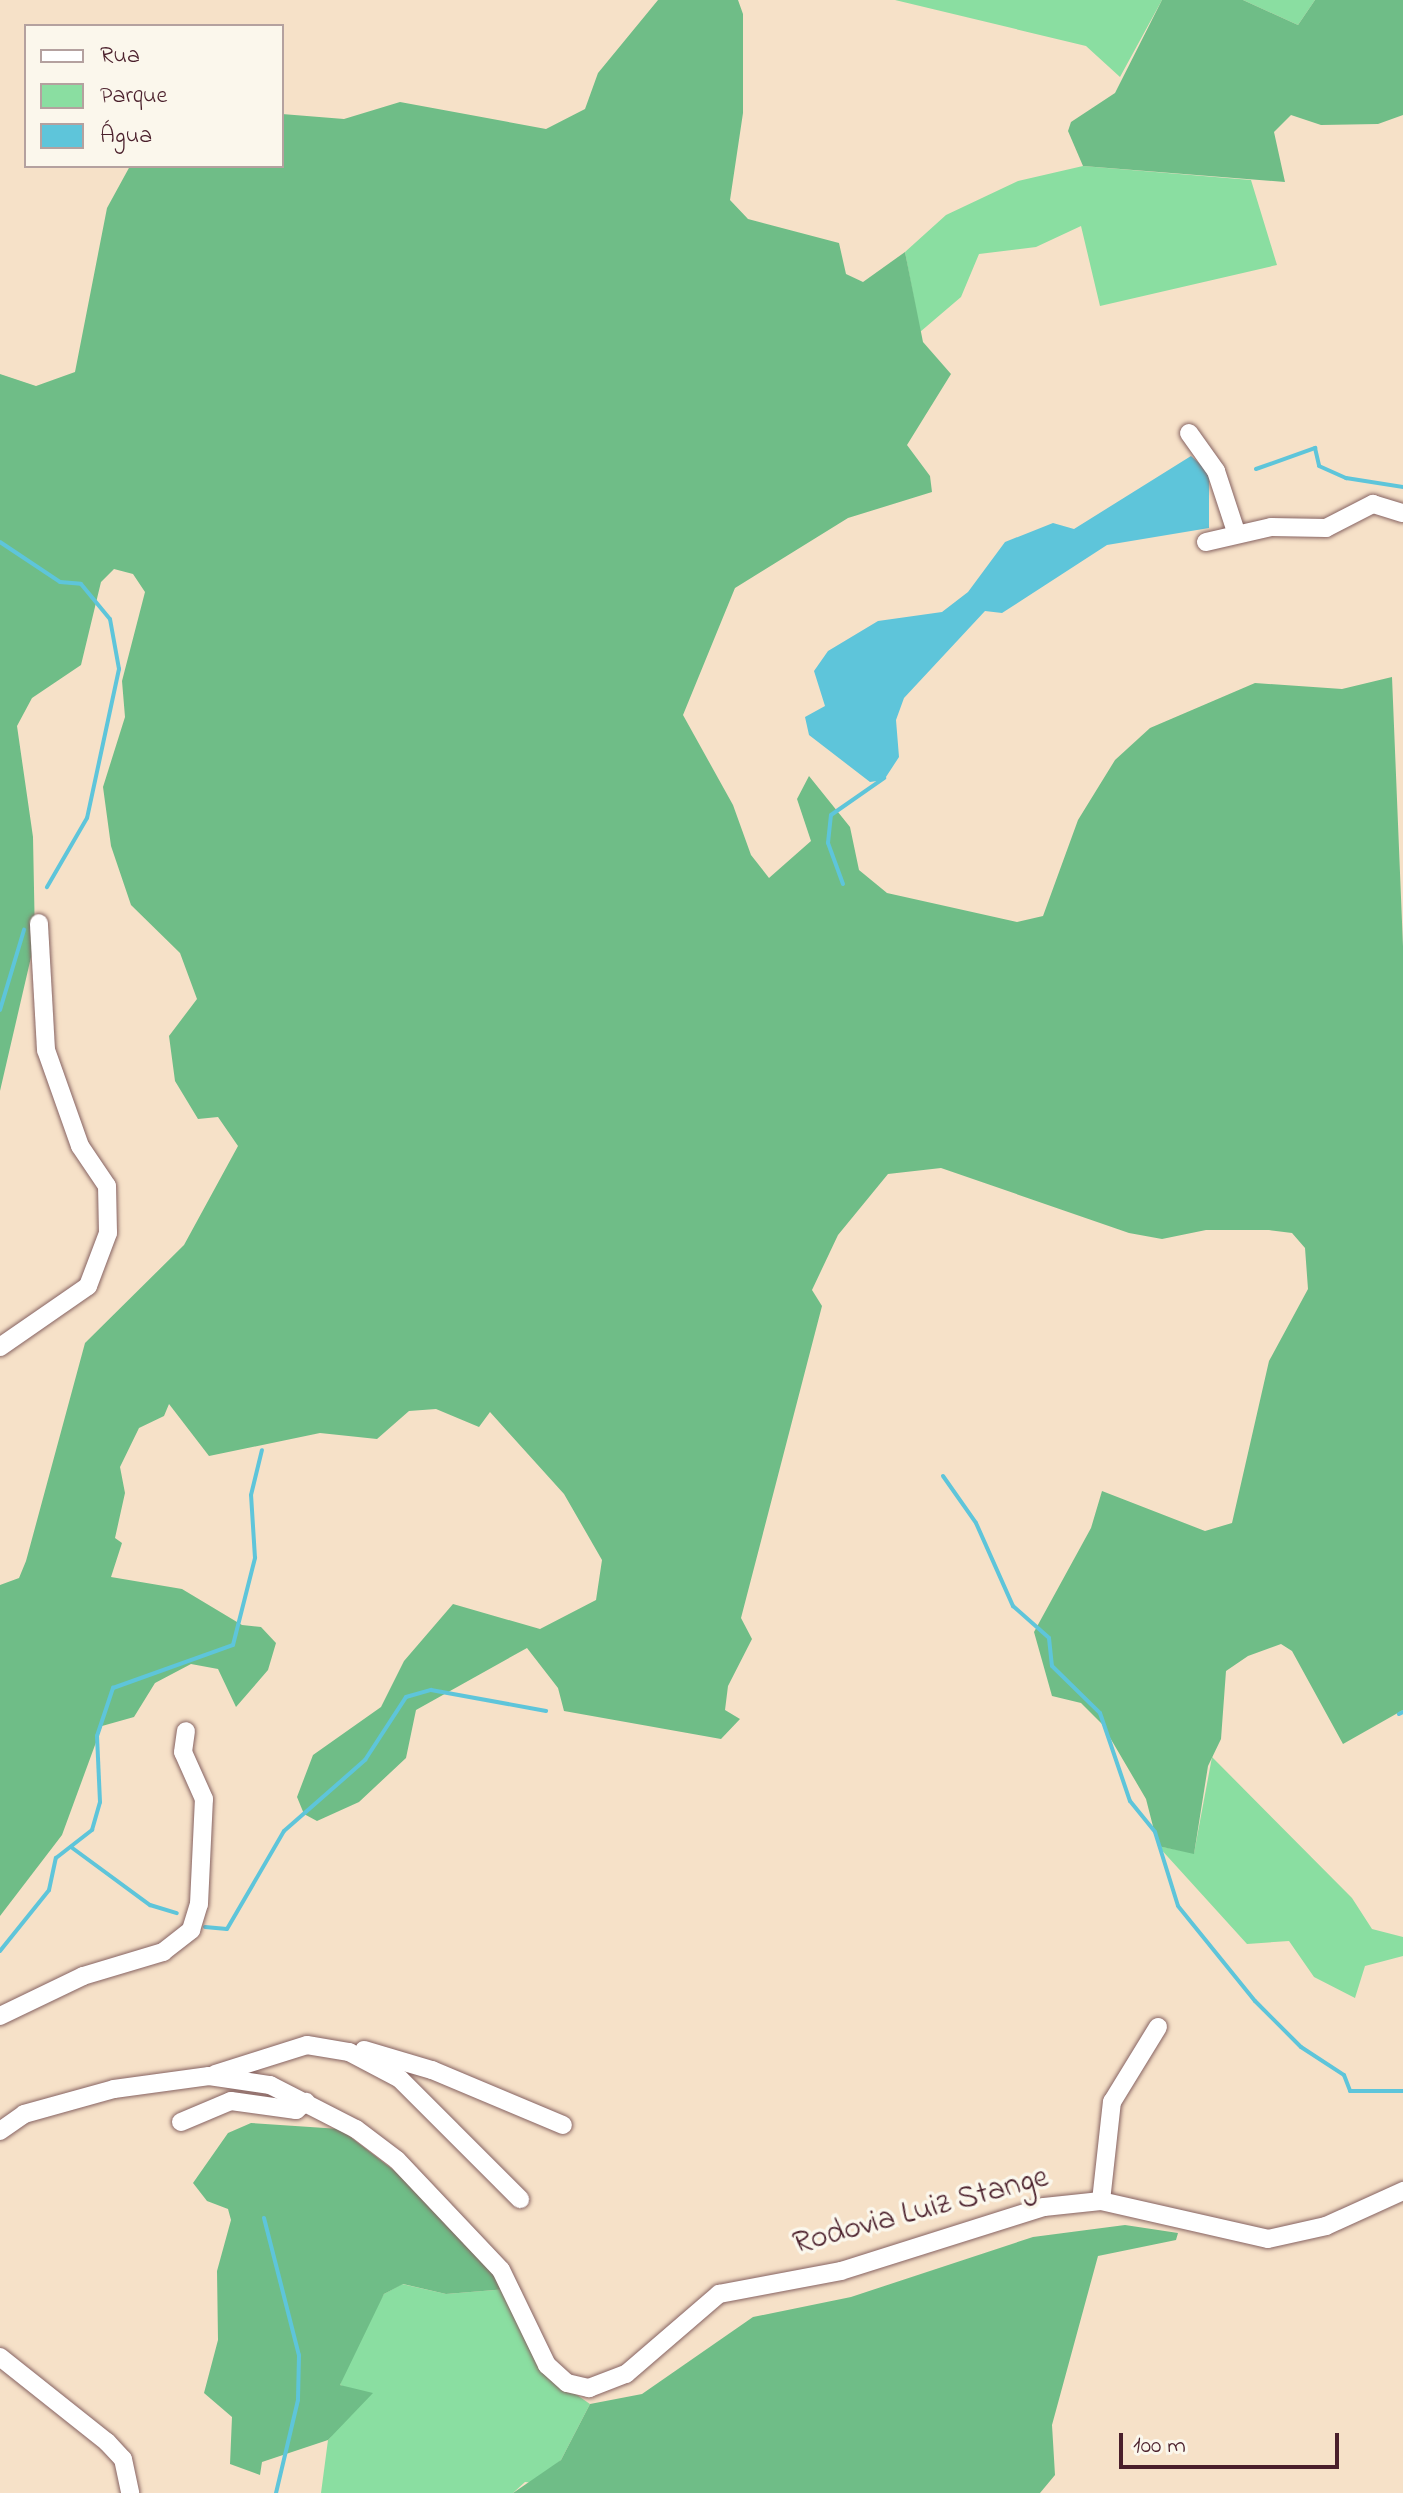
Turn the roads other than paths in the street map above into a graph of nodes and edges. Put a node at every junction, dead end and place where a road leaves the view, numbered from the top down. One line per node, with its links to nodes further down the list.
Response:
1 (1189, 433): 3 (street)
2 (1403, 513): 3 (street)
3 (1236, 532): 4 (street)
4 (1206, 542)
5 (39, 923): 6 (street)
6 (0, 1347)
7 (186, 1731): 8 (street)
8 (0, 2016)
9 (1158, 2027): 18 (street)
10 (349, 2052): 11 (street); 14 (street); 17 (street)
11 (209, 2076): 12 (street, Rodovia Luiz Stange); 15 (street, Rodovia Luiz Stange)
12 (306, 2102): 13 (street); 18 (street, Rodovia Luiz Stange)
13 (181, 2122)
14 (563, 2125)
15 (0, 2131)
16 (1403, 2191): 18 (street, Rodovia Luiz Stange)
17 (520, 2199)
18 (1101, 2201)
19 (0, 2357): 20 (street)
20 (63, 2408): 21 (street); 22 (street)
21 (118, 2493)
22 (130, 2493)

